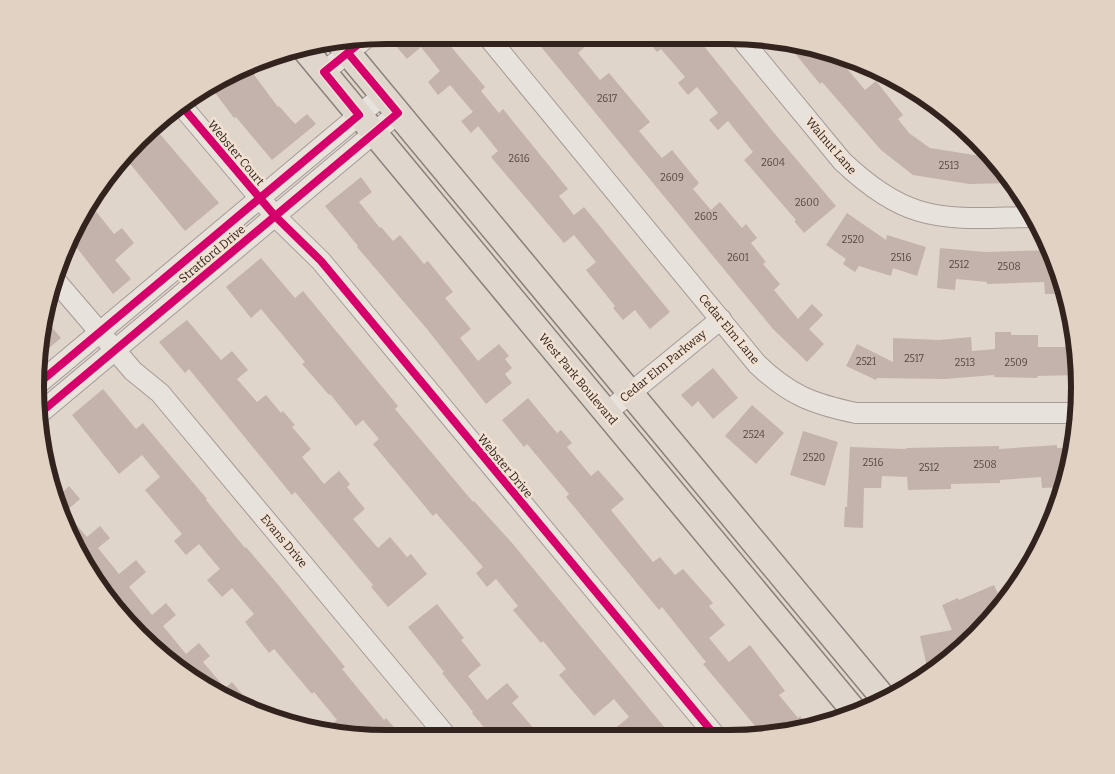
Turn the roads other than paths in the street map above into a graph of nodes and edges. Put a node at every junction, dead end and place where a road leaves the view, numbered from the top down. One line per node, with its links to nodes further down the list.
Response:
1 (494, 44): 14 (street, Cedar Elm Lane)
2 (745, 44): 12 (street, Walnut Lane)
3 (349, 46): 6 (street)
4 (352, 46): 7 (main road)
5 (308, 53): 6 (main road, West Park Boulevard)
6 (324, 72): 9 (main road, West Park Boulevard)
7 (390, 104): 9 (street, Stratford Drive); 18 (main road)
8 (185, 110): 10 (street, Webster Court)
9 (366, 124): 10 (street, Stratford Drive); 11 (street, Stratford Drive); 20 (main road, West Park Boulevard)
10 (259, 198): 11 (street, Webster Court); 15 (street, Stratford Drive)
11 (275, 216): 16 (street, Stratford Drive); 25 (street, Webster Drive)
12 (1026, 217)
13 (59, 286): 15 (street, Evans Drive)
14 (721, 320): 18 (street, Cedar Elm Parkway); 21 (street, Cedar Elm Lane)
15 (99, 333): 16 (street, Evans Drive); 17 (street, Stratford Drive)
16 (114, 351): 19 (street, Stratford Drive); 24 (street, Evans Drive)
17 (44, 379)
18 (630, 393): 20 (street, Cedar Elm Parkway); 22 (main road)
19 (44, 410)
20 (606, 413): 23 (main road, West Park Boulevard)
21 (1070, 413)
22 (881, 695)
23 (851, 707)
24 (441, 730)
25 (711, 730)

